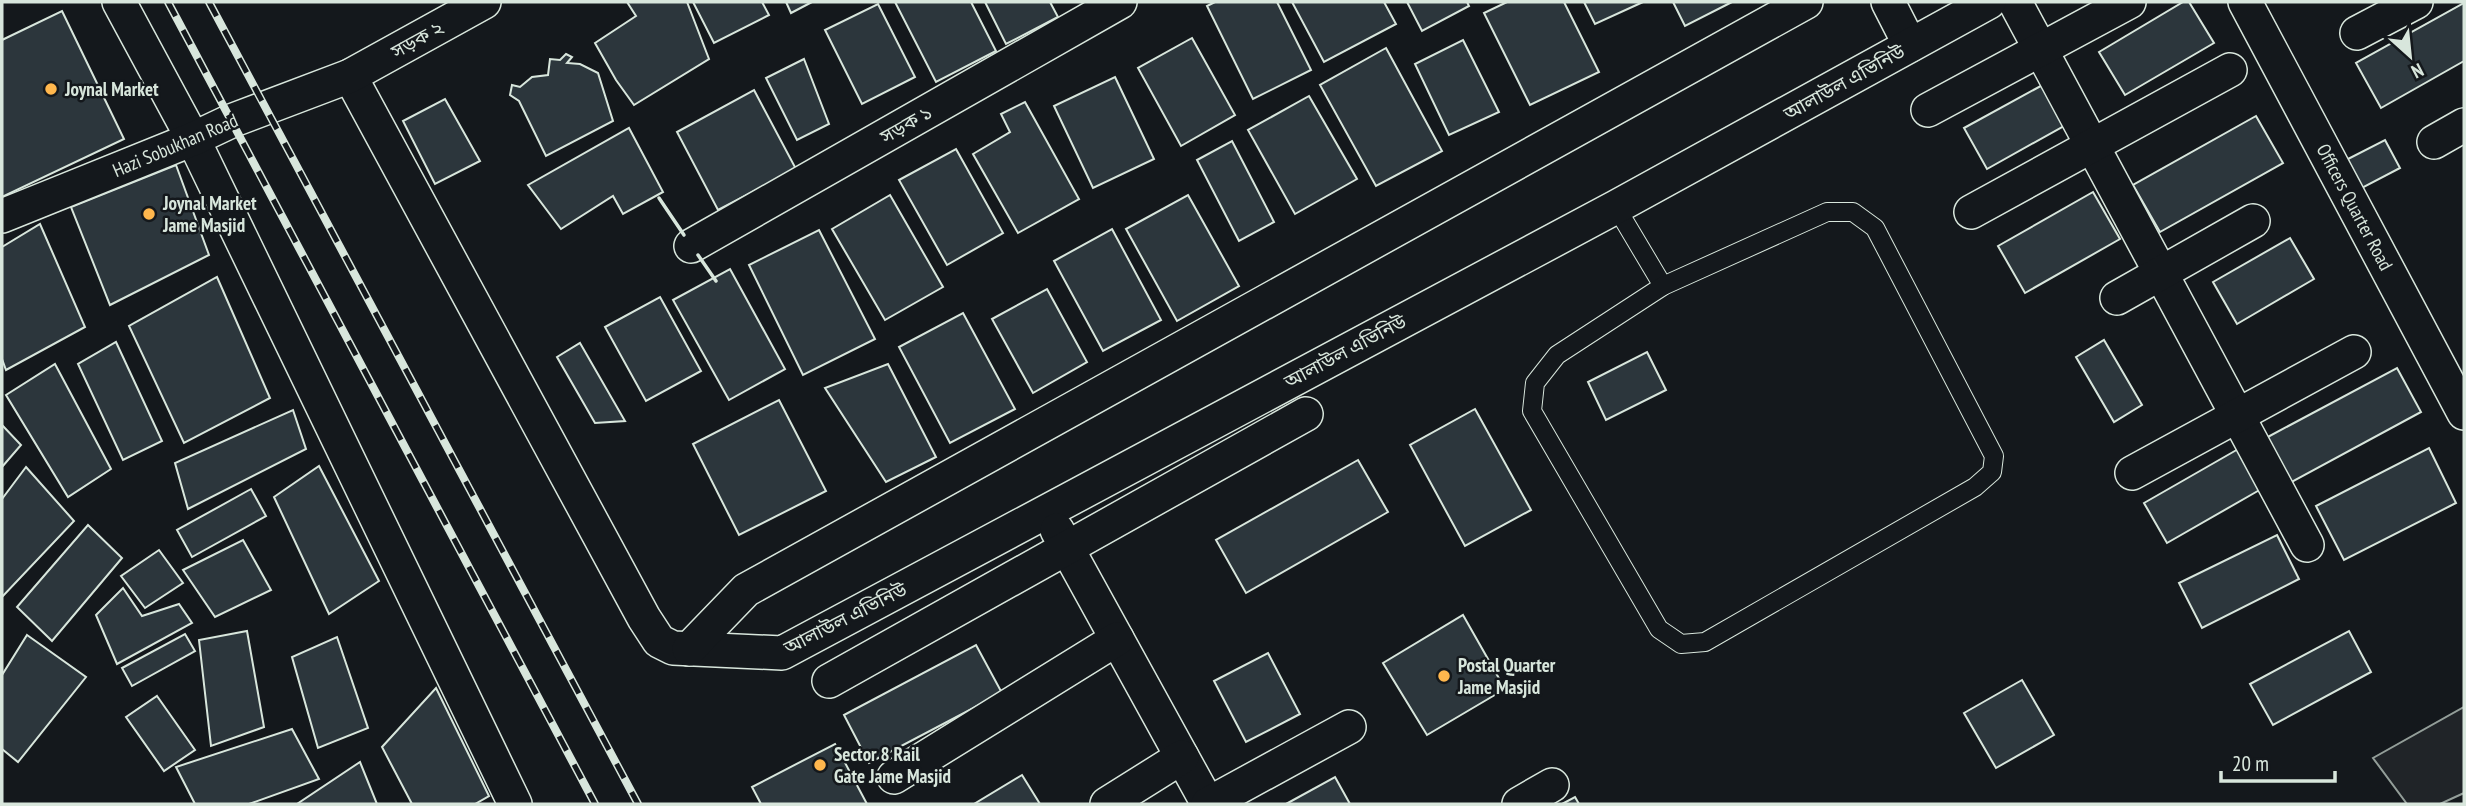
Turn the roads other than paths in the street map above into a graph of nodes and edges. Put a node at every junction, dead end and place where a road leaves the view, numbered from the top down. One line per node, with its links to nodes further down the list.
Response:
1 (119, 2): 18 (street)
2 (484, 2): 15 (street, সড়ক ২)
3 (1120, 2): 25 (street, সড়ক ১)
4 (1806, 2): 38 (street)
5 (1888, 2): 12 (street)
6 (1989, 2): 12 (street, আলাউল এভিনিউ)
7 (2015, 2): 13 (street)
8 (2129, 2): 13 (street)
9 (2245, 2): 30 (street, Officers Quarter Road)
10 (2416, 2): 11 (street)
11 (2357, 33)
12 (1910, 46): 21 (street, আলাউল এভিনিউ)
13 (2040, 50): 16 (street); 20 (street)
14 (2230, 70): 20 (street)
15 (349, 76): 18 (street, Hazi Sobukhan Road); 38 (street, আলাউল এভিনিউ)
16 (1928, 110)
17 (2464, 125): 19 (street)
18 (193, 139): 23 (street, Hazi Sobukhan Road); 44 (street)
19 (2434, 142)
20 (2093, 147): 22 (street); 26 (street)
21 (1616, 206): 27 (lane); 34 (street, আলাউল এভিনিউ)
22 (1971, 212)
23 (2, 216)
24 (2253, 221): 26 (street)
25 (691, 246)
26 (2160, 273): 28 (street); 32 (street)
27 (1663, 286): 27 (lane)
28 (2117, 298)
29 (2354, 352): 32 (street)
30 (2464, 413)
31 (1306, 414): 36 (street)
32 (2237, 416): 33 (street); 35 (street)
33 (2132, 474)
34 (1047, 511): 36 (street); 38 (street, আলাউল এভিনিউ)
35 (2306, 545)
36 (1067, 548): 37 (street); 39 (street)
37 (1117, 639): 41 (street); 42 (street)
38 (689, 649)
39 (829, 681)
40 (1349, 727): 46 (street)
41 (1182, 757): 45 (street); 46 (street)
42 (894, 777)
43 (1552, 785): 47 (street)
44 (514, 804)
45 (1107, 804)
46 (1208, 804)
47 (1518, 804)

